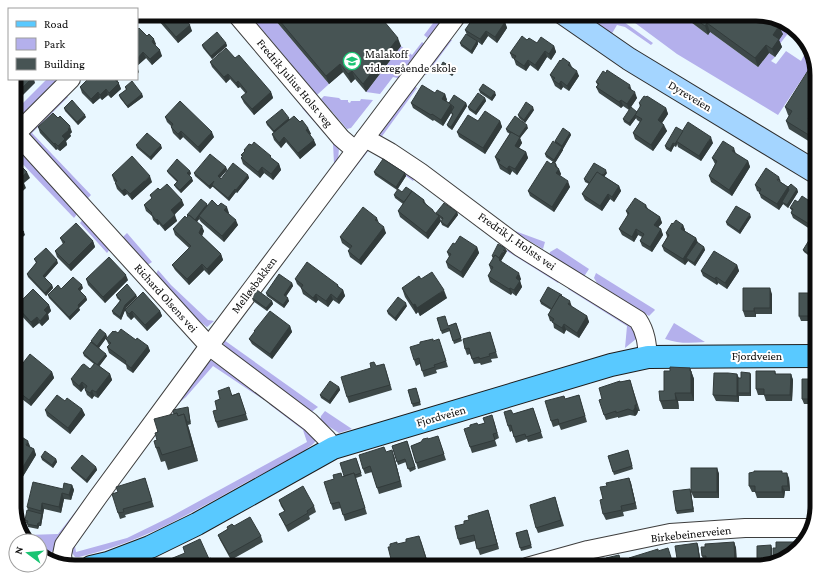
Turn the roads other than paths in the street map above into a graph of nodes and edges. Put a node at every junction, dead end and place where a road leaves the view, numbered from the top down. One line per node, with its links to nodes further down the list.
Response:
1 (242, 21): 7 (street, Fredrik Julius Holst veg)
2 (453, 21): 7 (street, Melløsbakken)
3 (574, 21): 8 (street, Dyreveien)
4 (70, 80): 5 (street)
5 (21, 128)
6 (21, 141): 9 (street, Richard Olsens vei)
7 (360, 144): 9 (street, Melløsbakken); 11 (street, Fredrik J. Holsts vei)
8 (810, 169)
9 (209, 346): 12 (street, Richard Olsens vei); 14 (street, Melløsbakken)
10 (810, 356): 11 (main road, Fjordveien)
11 (648, 357): 12 (main road, Fjordveien)
12 (333, 448): 15 (main road, Fjordveien)
13 (805, 528): 16 (street, Birkebeinerveien)
14 (62, 558)
15 (118, 560)
16 (552, 560)

